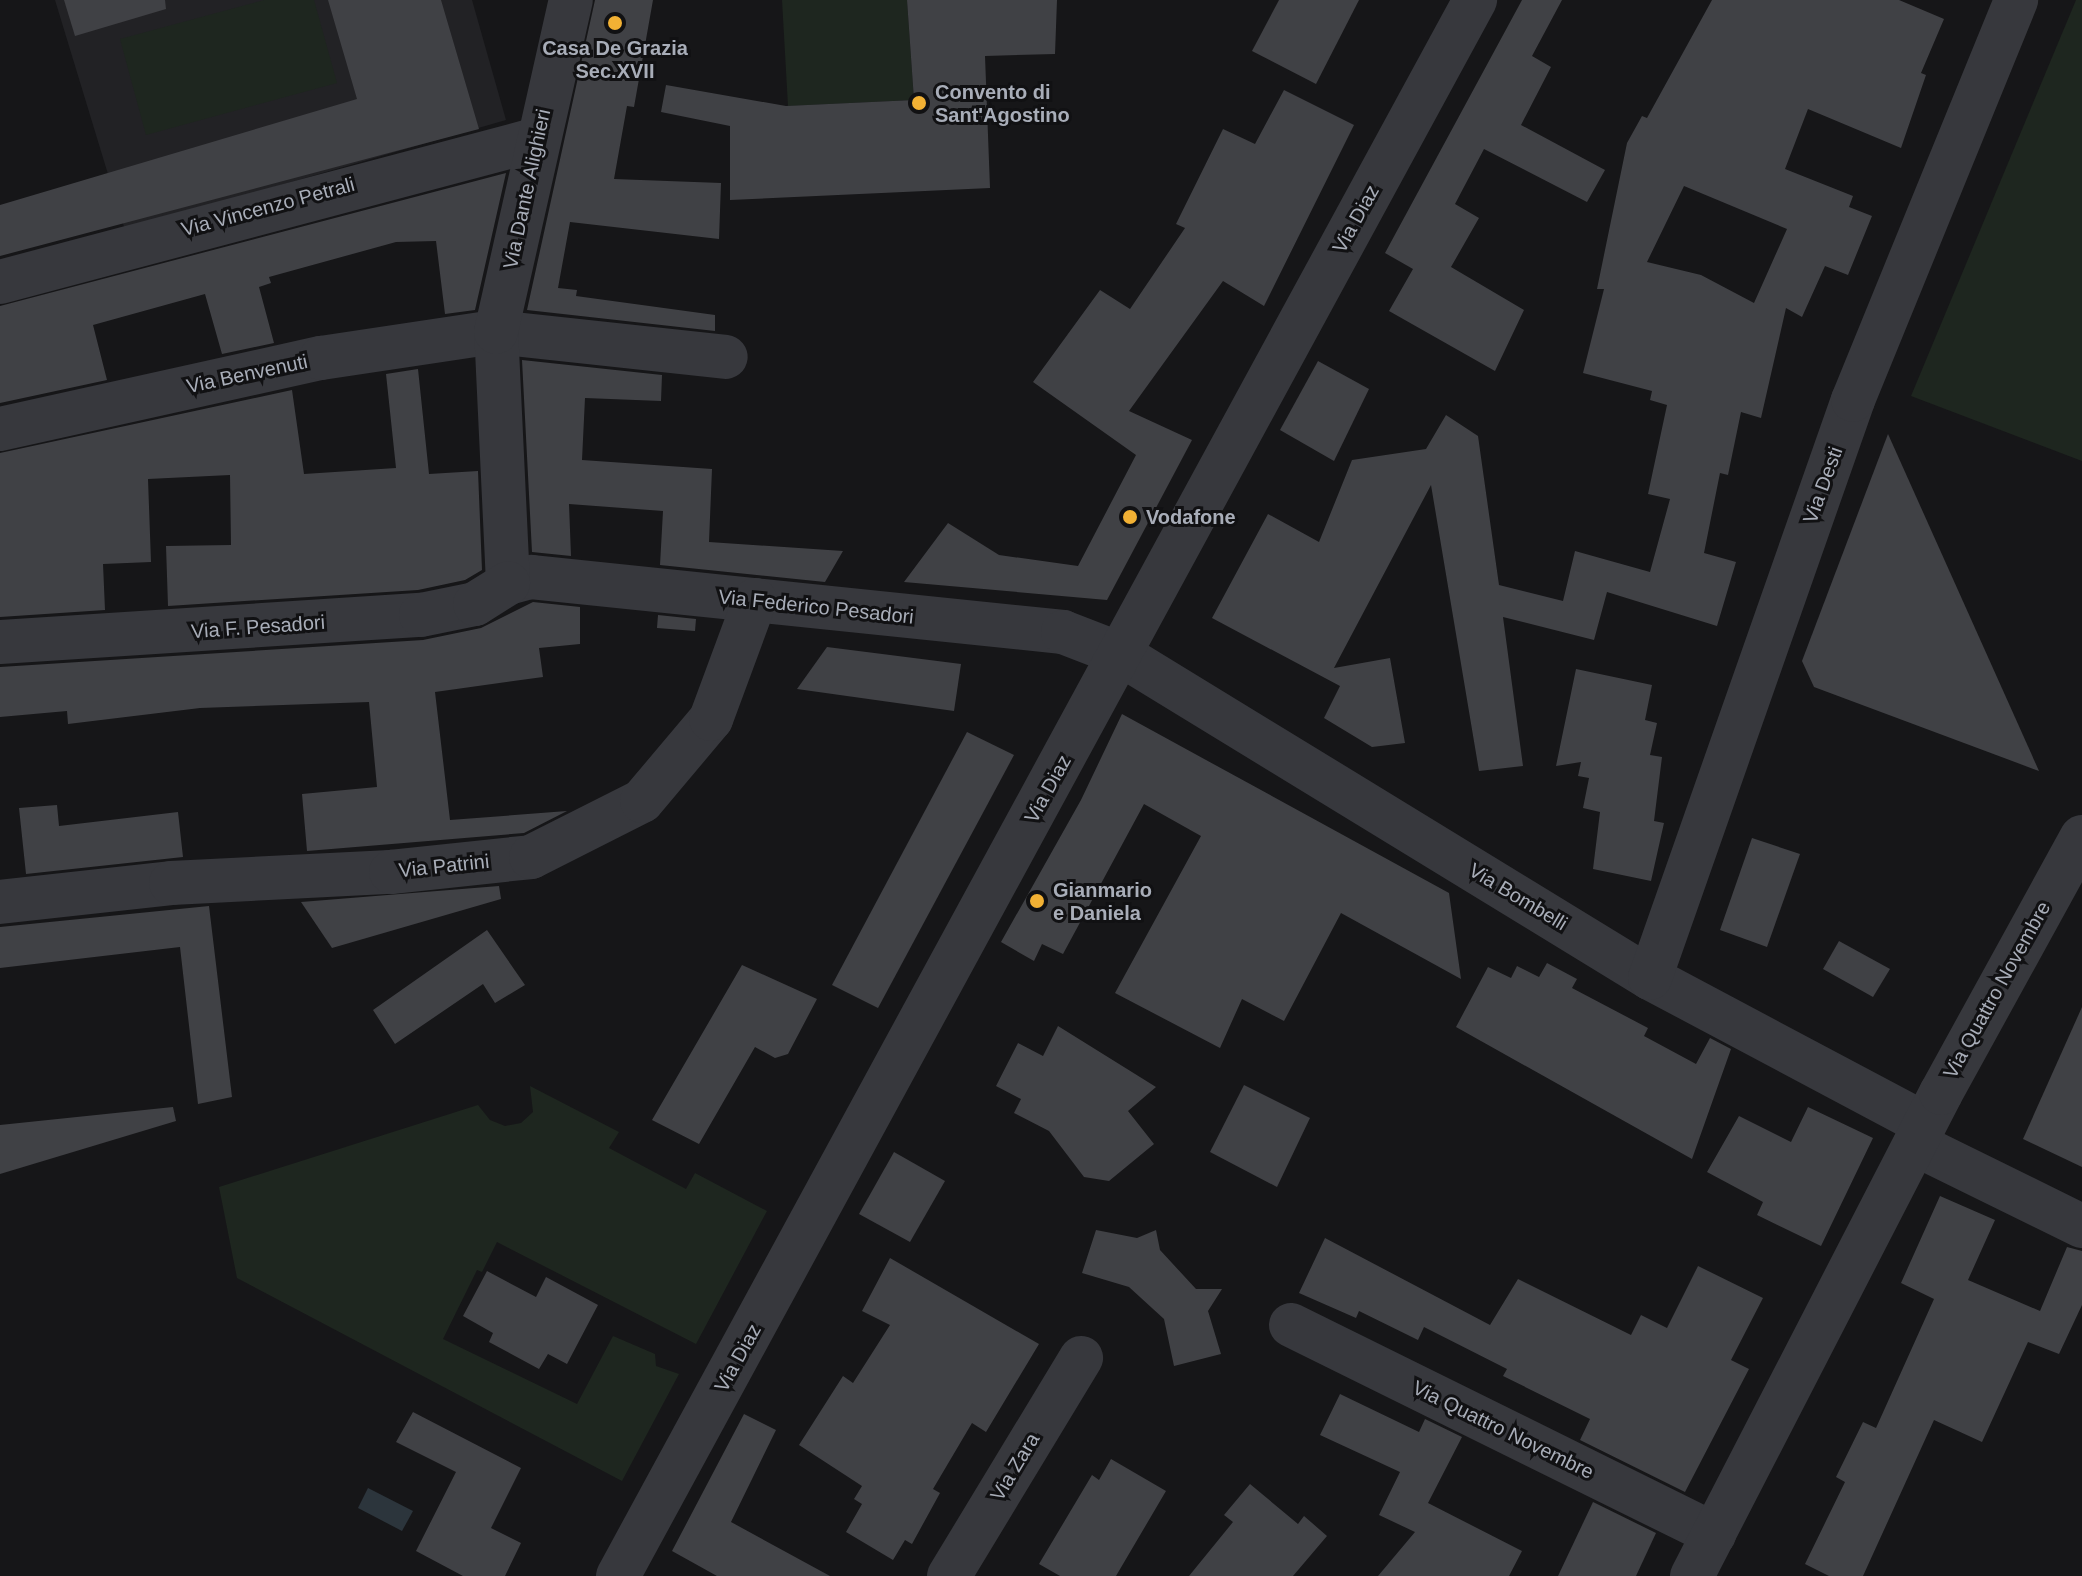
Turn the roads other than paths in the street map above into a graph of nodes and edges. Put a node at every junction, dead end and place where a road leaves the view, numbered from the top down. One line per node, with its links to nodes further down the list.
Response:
1 (571, 0): 4 (street, Via Dante Alighieri)
2 (1475, 0): 12 (street, Via Diaz)
3 (2016, 0): 15 (street, Via Desti)
4 (538, 139): 5 (street, Via Vincenzo Petrali); 6 (street, Via Dante Alighieri)
5 (0, 282)
6 (496, 332): 7 (street); 8 (street, Via Benvenuti); 9 (street, Via Dante Alighieri)
7 (726, 357)
8 (0, 429)
9 (508, 583): 10 (street, Via Federico Pesadori); 11 (street, Via F. Pesadori)
10 (755, 600): 12 (street, Via Federico Pesadori); 14 (street, Via Patrini)
11 (0, 642)
12 (1120, 654): 15 (street, Via Bombelli); 21 (street, Via Diaz)
13 (2082, 837): 16 (street, Via Quattro Novembre)
14 (0, 902)
15 (1650, 978): 16 (street, Via Bombelli)
16 (1920, 1134): 17 (street); 20 (street, Via Quattro Novembre)
17 (2082, 1226)
18 (1291, 1325): 20 (street, Via Quattro Novembre)
19 (1081, 1358): 22 (street, Via Zara)
20 (1714, 1534): 23 (street, Via Quattro Novembre)
21 (618, 1576)
22 (949, 1576)
23 (1692, 1576)

